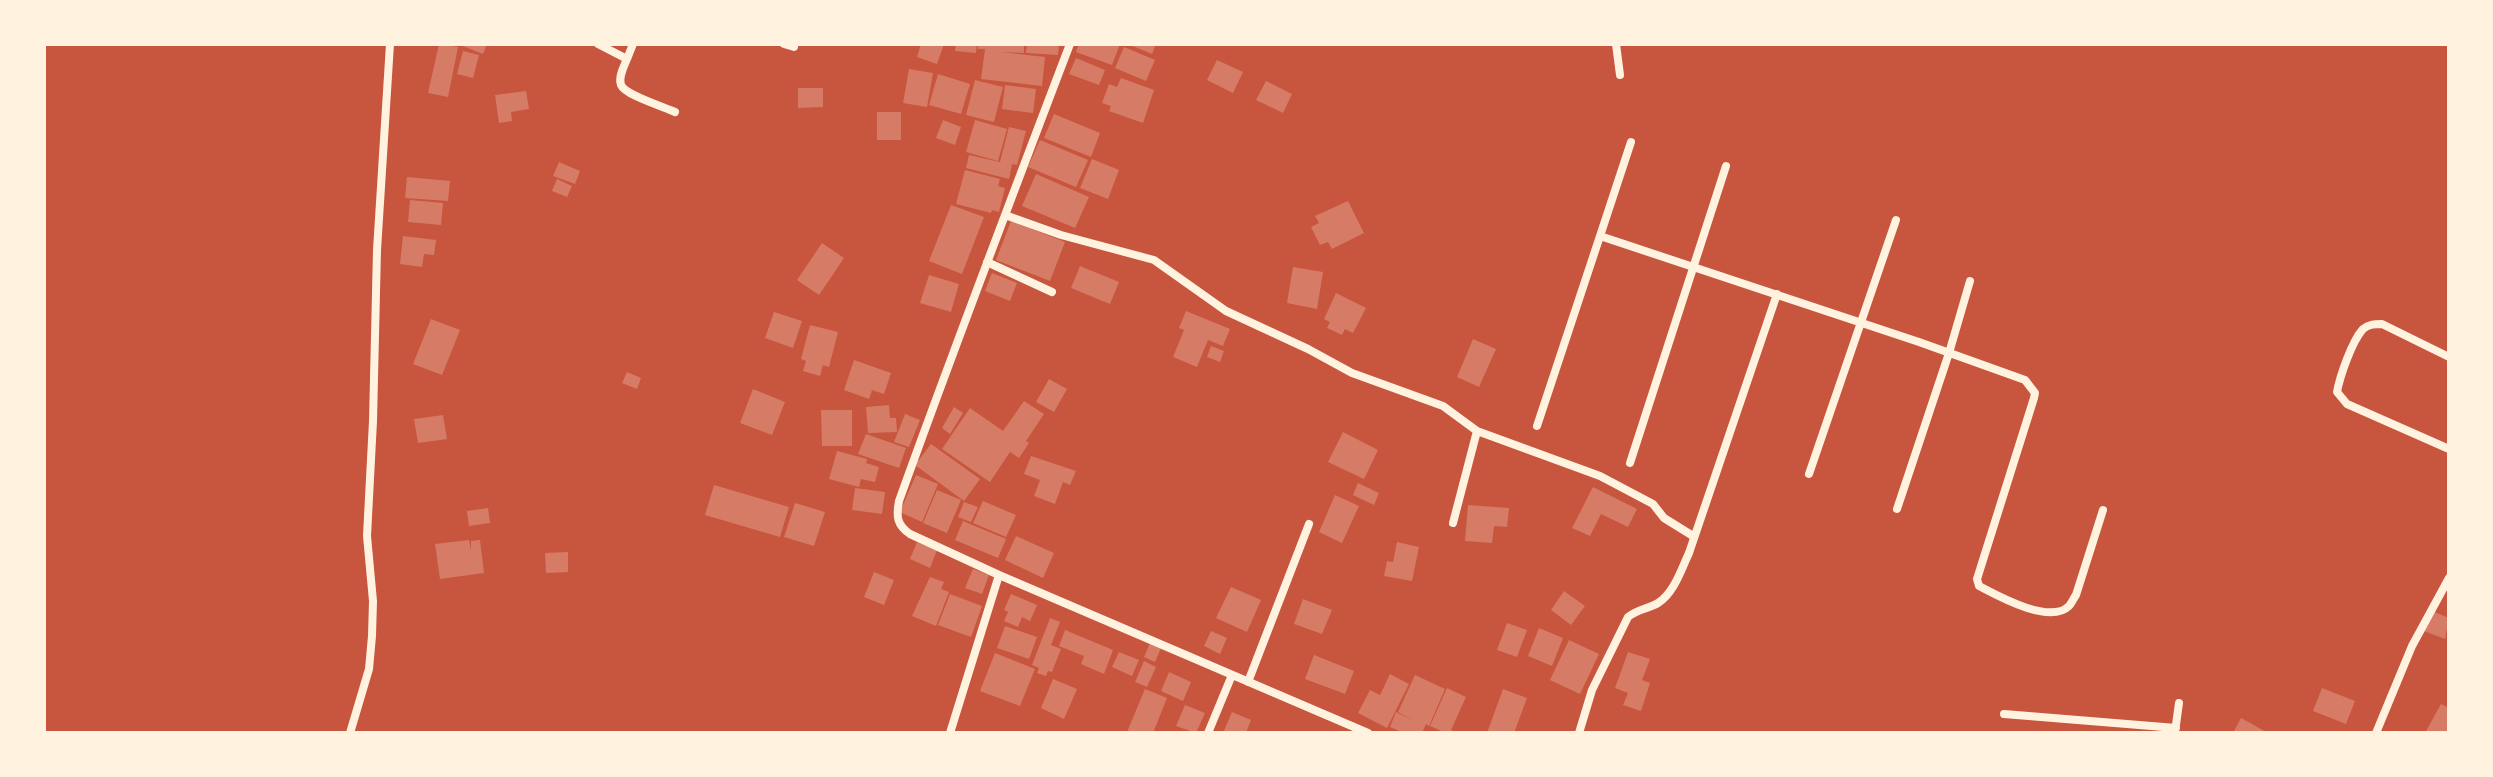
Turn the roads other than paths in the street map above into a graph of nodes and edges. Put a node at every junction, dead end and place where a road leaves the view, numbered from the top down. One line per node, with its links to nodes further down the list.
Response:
1 (390, 44): 39 (street)
2 (598, 44): 6 (street)
3 (633, 44): 6 (street)
4 (1070, 44): 11 (street)
5 (1616, 44): 7 (street)
6 (627, 59): 8 (street)
7 (1620, 75)
8 (675, 112)
9 (1631, 142): 13 (street)
10 (1726, 166): 15 (street)
11 (1005, 215): 14 (street); 23 (street)
12 (1896, 220): 19 (street)
13 (1600, 236): 15 (street); 22 (street)
14 (987, 262): 17 (street); 32 (street)
15 (1694, 267): 18 (street); 25 (street)
16 (1970, 281): 20 (street)
17 (1052, 292)
18 (1777, 294): 19 (street); 31 (street)
19 (1861, 322): 20 (street); 26 (street)
20 (1949, 353): 27 (street); 28 (street)
21 (2449, 357): 24 (street)
22 (1537, 426)
23 (1477, 431): 29 (street); 31 (street)
24 (2449, 449)
25 (1630, 463)
26 (1809, 474)
27 (1897, 509)
28 (2103, 510)
29 (1453, 523)
30 (1309, 524): 35 (street)
31 (1693, 536): 43 (street)
32 (999, 575): 34 (street); 40 (street)
33 (2449, 578): 44 (street)
34 (1232, 675): 35 (street); 41 (street)
35 (1248, 682): 42 (street)
36 (2179, 703): 38 (street)
37 (2004, 714): 38 (street)
38 (2176, 731)
39 (350, 733)
40 (950, 733)
41 (1208, 733)
42 (1368, 733)
43 (1579, 733)
44 (2376, 733)

